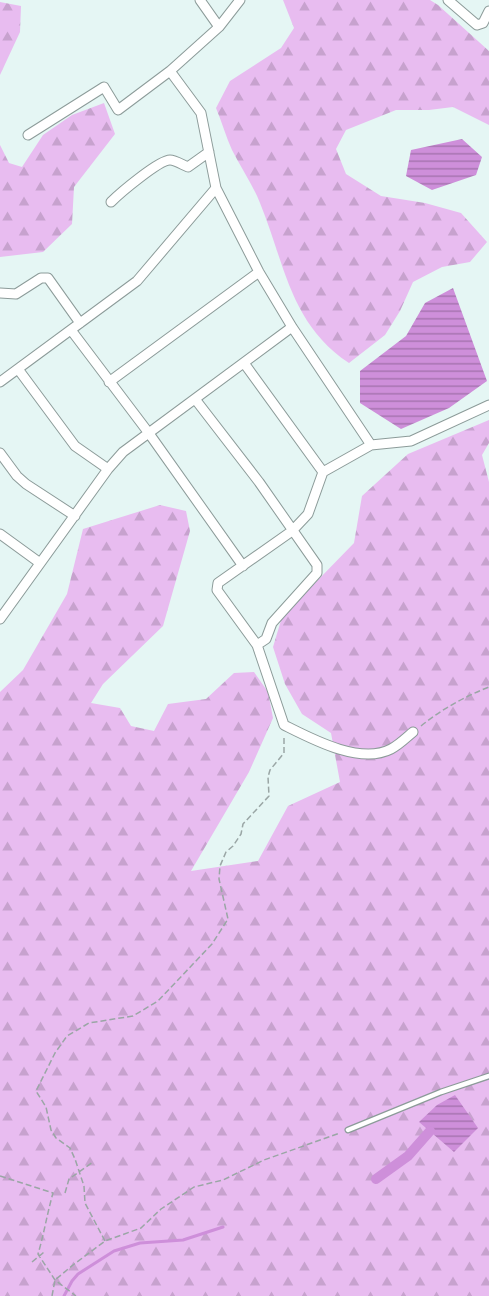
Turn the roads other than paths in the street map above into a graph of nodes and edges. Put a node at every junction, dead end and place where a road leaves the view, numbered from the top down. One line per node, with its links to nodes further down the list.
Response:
1 (200, 0): 5 (street)
2 (240, 0): 5 (street)
3 (448, 0): 4 (street)
4 (489, 11)
5 (219, 27): 6 (street)
6 (170, 71): 7 (street); 8 (street)
7 (28, 135)
8 (209, 152): 9 (street); 10 (street)
9 (216, 188): 11 (street); 13 (street)
10 (111, 202)
11 (259, 272): 14 (street); 19 (street)
12 (0, 293): 13 (street)
13 (80, 323): 15 (street)
14 (292, 327): 16 (street); 23 (street)
15 (71, 330): 17 (street); 19 (street)
16 (244, 363): 20 (street); 26 (street)
17 (18, 369): 18 (street); 25 (street)
18 (0, 381)
19 (109, 382): 22 (street)
20 (195, 399): 22 (street); 28 (street)
21 (489, 405): 23 (street)
22 (148, 432): 25 (street); 31 (street)
23 (371, 445): 26 (street)
24 (0, 453): 27 (street)
25 (108, 469): 27 (street)
26 (323, 472): 28 (street)
27 (75, 516): 30 (street)
28 (292, 531): 31 (street); 33 (street)
29 (0, 534): 30 (street)
30 (40, 563): 32 (street)
31 (243, 566): 33 (street)
32 (1, 615)
33 (257, 645): 34 (street)
34 (414, 732)
35 (489, 1076): 36 (lane)
36 (348, 1130)

